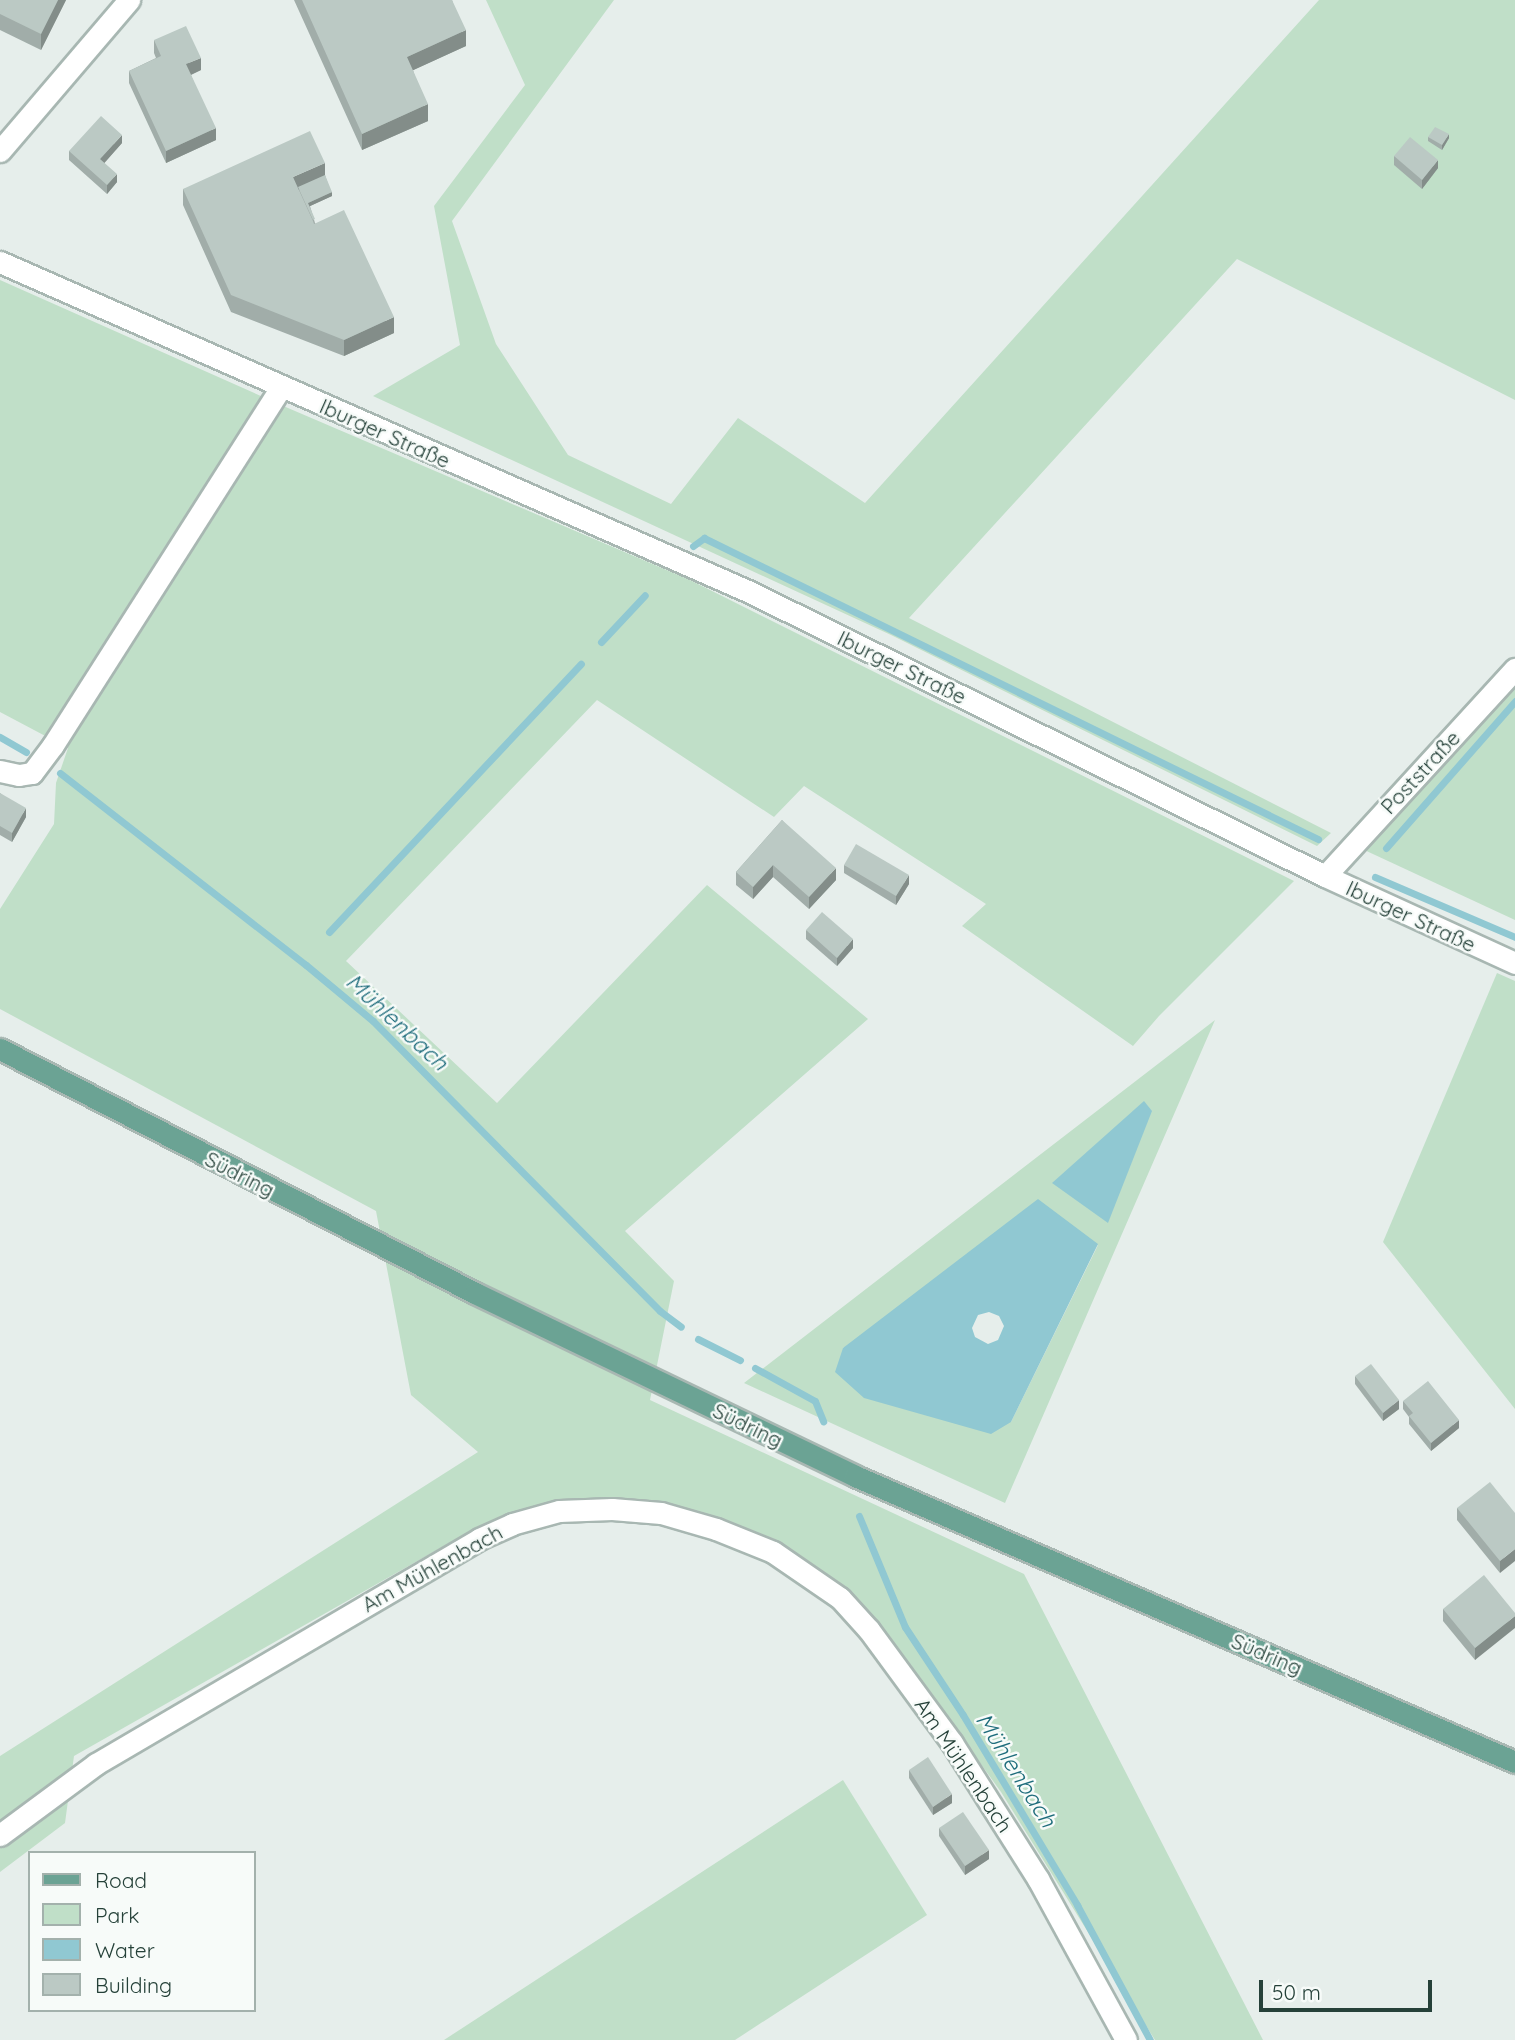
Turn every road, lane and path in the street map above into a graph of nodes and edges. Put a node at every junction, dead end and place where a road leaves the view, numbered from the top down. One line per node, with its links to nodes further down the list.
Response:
1 (129, 0): 2 (street)
2 (0, 151)
3 (0, 262): 4 (street, Iburger Straße)
4 (281, 387): 6 (street); 7 (street, Iburger Straße)
5 (1515, 669): 7 (street, Poststraße)
6 (0, 771)
7 (1325, 876): 8 (street, Iburger Straße)
8 (1515, 964)
9 (0, 1049): 10 (main road, Südring)
10 (1515, 1762)
11 (0, 1835): 12 (street, Am Mühlenbach)
12 (1126, 2040)

